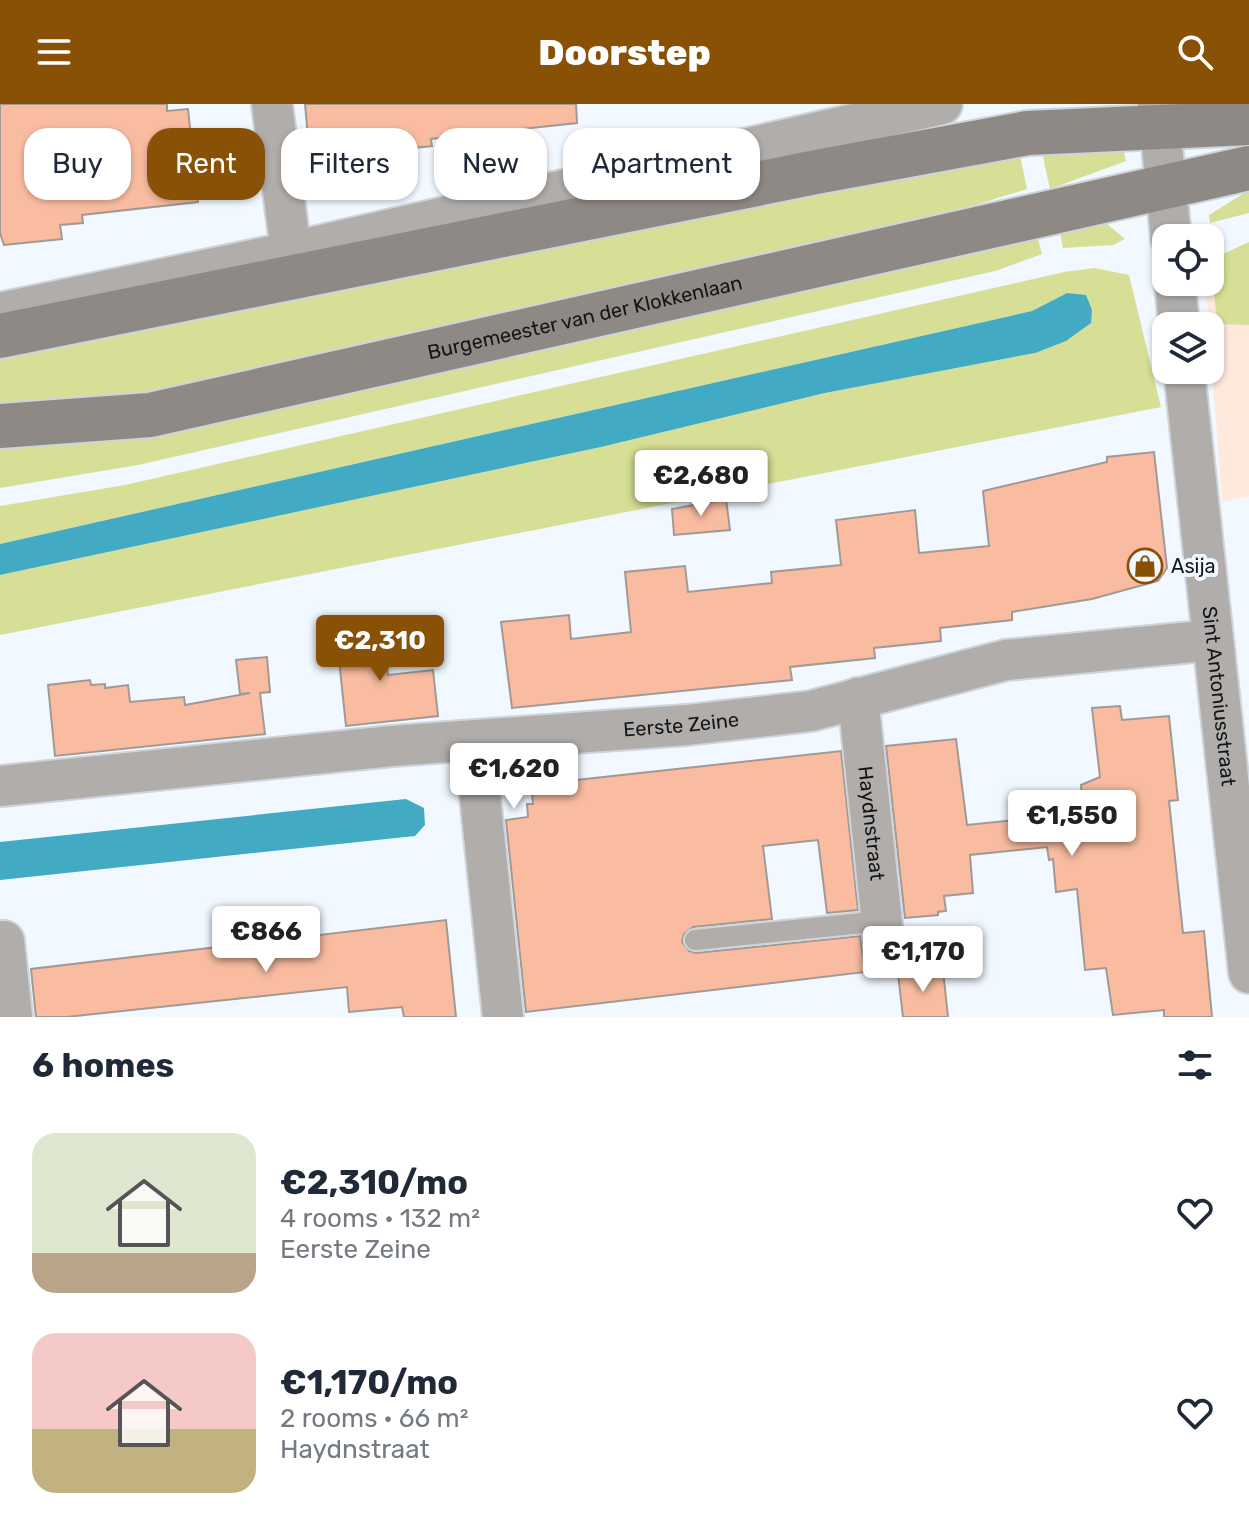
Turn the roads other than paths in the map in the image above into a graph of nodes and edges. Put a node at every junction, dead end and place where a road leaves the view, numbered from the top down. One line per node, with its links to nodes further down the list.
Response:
1 (272, 104): 8 (street)
2 (942, 104): 8 (street)
3 (1159, 114): 4 (main road); 6 (street); 10 (main road)
4 (1249, 123)
5 (1249, 168): 6 (main road, Burgemeester van der Klokkenlaan)
6 (1166, 188): 7 (street); 12 (main road, Burgemeester van der Klokkenlaan)
7 (1170, 224)
8 (291, 252): 9 (street)
9 (0, 313)
10 (0, 336)
11 (1186, 384): 13 (street, Sint Antoniusstraat)
12 (0, 426)
13 (1226, 657): 14 (street, Eerste Zeine); 20 (street, Sint Antoniusstraat)
14 (858, 698): 15 (street, Eerste Zeine); 17 (street, Haydnstraat)
15 (497, 741): 16 (street, Eerste Zeine); 22 (street)
16 (0, 786)
17 (883, 936): 18 (lane)
18 (695, 940)
19 (4, 941): 21 (street)
20 (1249, 973)
21 (12, 1017)
22 (503, 1017)

